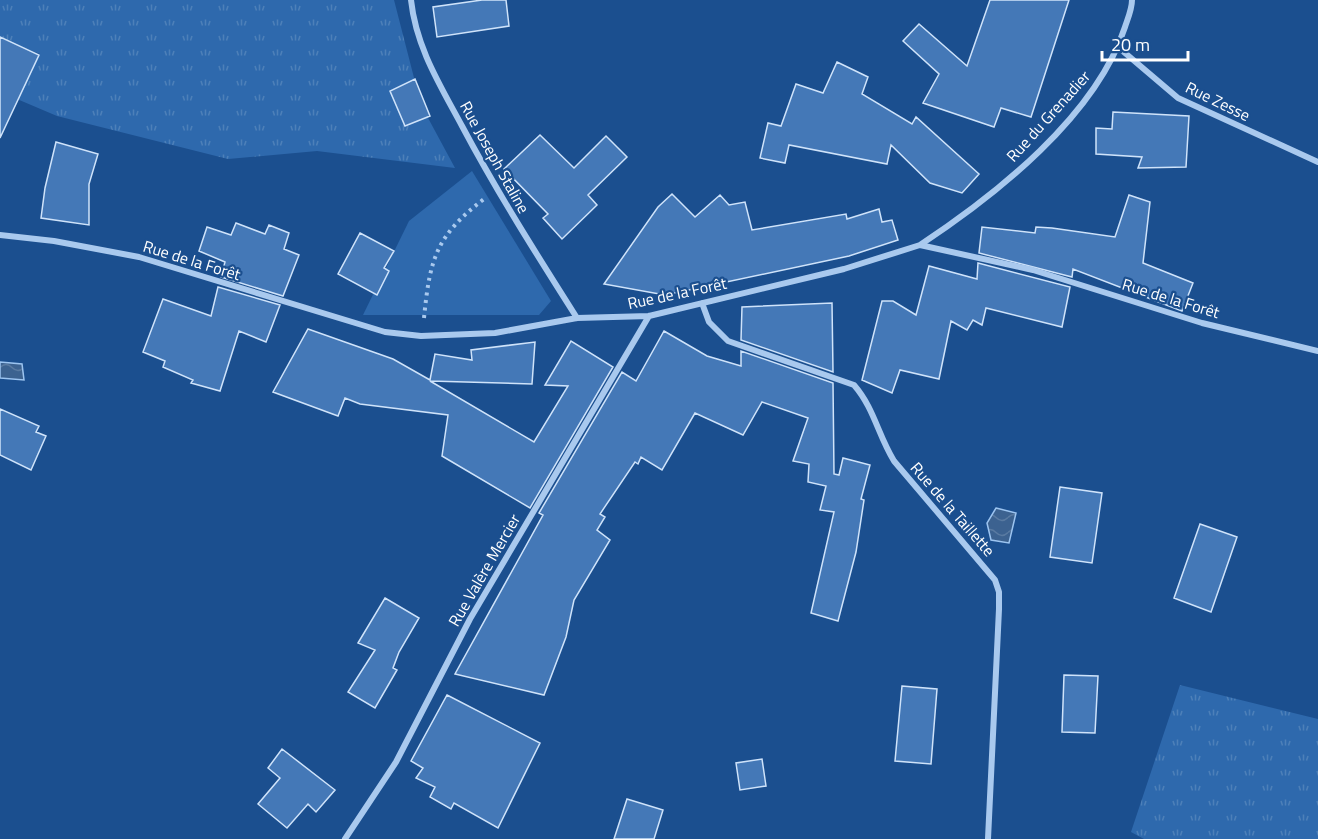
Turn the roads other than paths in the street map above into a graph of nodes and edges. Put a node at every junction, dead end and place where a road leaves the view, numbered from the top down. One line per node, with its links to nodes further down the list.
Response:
1 (411, 0): 9 (street, Rue Joseph Staline)
2 (1132, 0): 3 (street, Rue du Grenadier)
3 (1118, 46): 4 (street, Rue Zesse); 6 (street, Rue du Grenadier)
4 (1318, 162)
5 (0, 235): 9 (street, Rue de la Forêt)
6 (920, 245): 7 (street, Rue de la Forêt); 10 (street, Rue de la Forêt)
7 (702, 303): 8 (street, Rue de la Forêt); 12 (street, Rue de la Taillette)
8 (649, 316): 9 (street, Rue de la Forêt); 11 (street, Rue Valère Mercier)
9 (577, 318)
10 (1318, 351)
11 (345, 839)
12 (988, 839)

